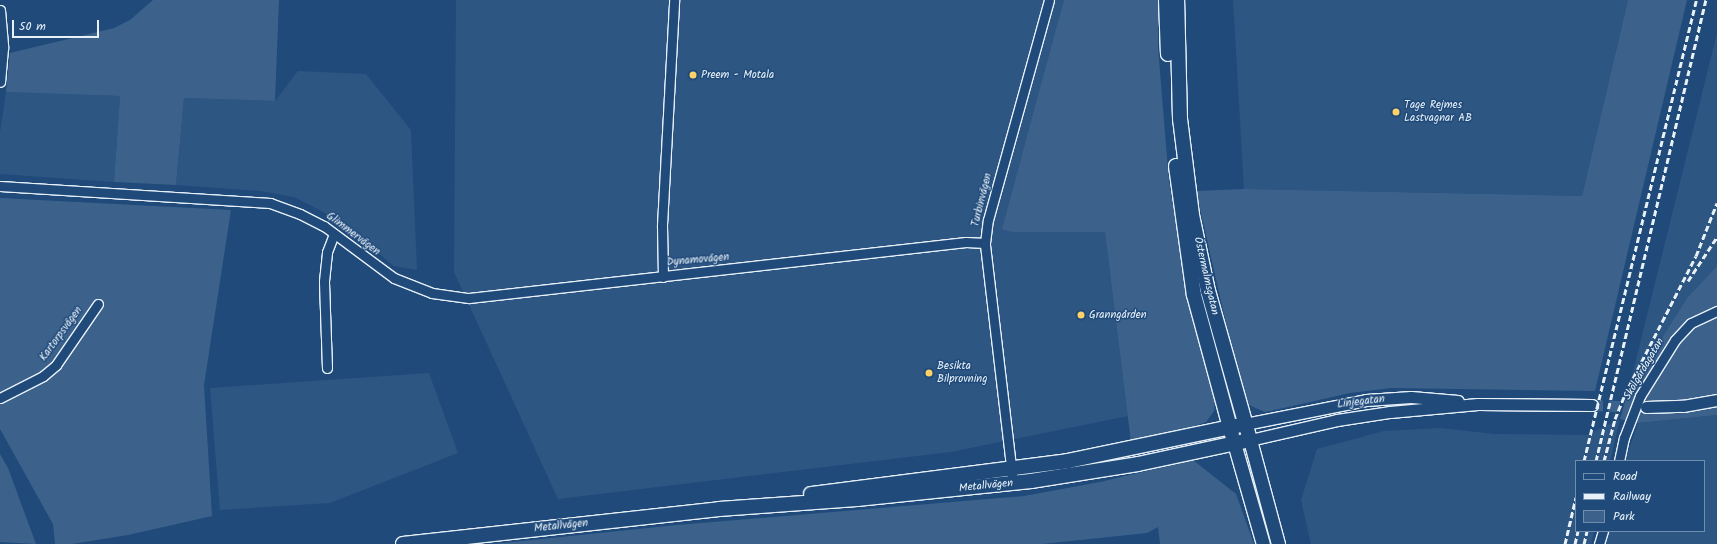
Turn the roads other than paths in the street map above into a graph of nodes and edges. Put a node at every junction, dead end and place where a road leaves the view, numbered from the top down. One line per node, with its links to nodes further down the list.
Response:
1 (674, 0): 10 (street, Dynamovägen)
2 (1049, 0): 9 (street, Turbinvägen)
3 (1166, 0): 20 (main road, Östermalmsgatan)
4 (1177, 0): 19 (main road, Östermalmsgatan)
5 (0, 10): 6 (street)
6 (0, 82)
7 (0, 186): 8 (street, Glimmervägen)
8 (334, 234): 10 (street, Glimmervägen); 13 (street)
9 (985, 243): 10 (street, Dynamovägen); 24 (street, Turbinvägen)
10 (664, 277)
11 (98, 304): 14 (street, Kartorpsvägen)
12 (1717, 311): 23 (street, Skolgårdagatan)
13 (327, 368)
14 (0, 398)
15 (1717, 400): 18 (street)
16 (1478, 404): 17 (street, Linjegatan); 19 (street, Linjegatan); 21 (street, Linjegatan)
17 (1592, 405)
18 (1646, 407)
19 (1245, 424): 20 (main road, Metallvägen); 21 (main road, Östermalmsgatan)
20 (1229, 427): 22 (main road, Östermalmsgatan); 24 (main road, Metallvägen)
21 (1250, 440): 22 (main road, Metallvägen); 30 (main road, Östermalmsgatan)
22 (1234, 443): 25 (main road, Metallvägen); 29 (main road, Östermalmsgatan)
23 (1619, 460)
24 (1012, 468): 25 (street, Turbinvägen); 26 (main road, Metallvägen)
25 (1013, 483): 26 (main road, Metallvägen)
26 (719, 508): 28 (main road, Metallvägen)
27 (1602, 532): 31 (street)
28 (402, 544)
29 (1263, 544)
30 (1278, 544)
31 (1600, 544)

